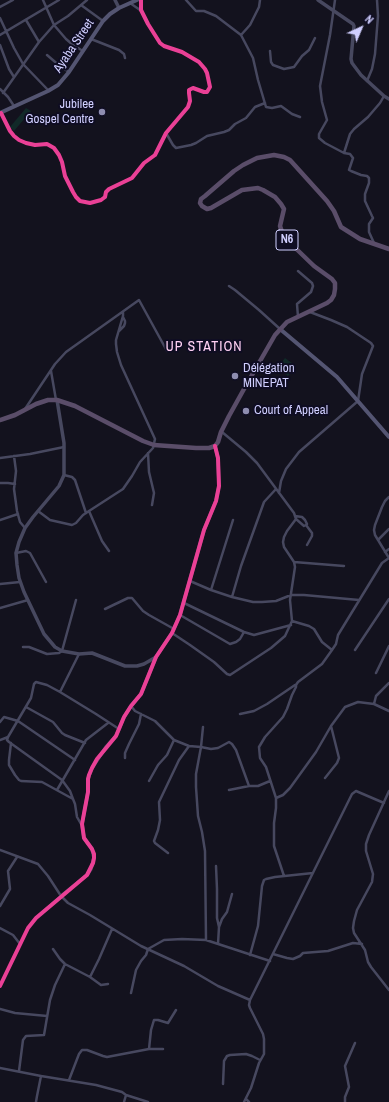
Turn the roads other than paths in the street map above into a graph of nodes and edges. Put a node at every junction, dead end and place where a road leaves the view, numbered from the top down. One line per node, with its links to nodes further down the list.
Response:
1 (13, 0): 15 (street)
2 (43, 0): 16 (street)
3 (59, 0): 16 (street)
4 (86, 0): 14 (street)
5 (115, 0): 17 (street)
6 (137, 0): 13 (main road, Ayaba Street)
7 (140, 0): 18 (street)
8 (186, 0): 26 (street)
9 (260, 0): 26 (street)
10 (318, 0): 19 (street)
11 (335, 0): 19 (street)
12 (377, 0): 38 (street)
13 (130, 3): 17 (main road, Ayaba Street); 18 (street)
14 (81, 5): 22 (street); 23 (street)
15 (0, 8)
16 (46, 8): 21 (street); 23 (street)
17 (119, 8): 22 (main road, Ayaba Street)
18 (141, 10): 48 (street)
19 (334, 11): 38 (street); 49 (street)
20 (0, 18): 24 (street)
21 (26, 20): 24 (street); 29 (street)
22 (103, 21): 28 (main road, Ayaba Street)
23 (54, 25): 29 (street); 31 (street)
24 (6, 32): 25 (street); 35 (street)
25 (0, 35)
26 (241, 35): 44 (street)
27 (315, 38): 32 (street)
28 (91, 39): 31 (main road, Ayaba Street); 34 (street)
29 (39, 42): 35 (street)
30 (0, 45): 37 (street)
31 (84, 51): 36 (main road, Ayaba Street)
32 (270, 51)
33 (47, 55): 36 (street)
34 (125, 58)
35 (23, 64): 37 (street); 40 (street)
36 (69, 72): 40 (main road, Ayaba Street)
37 (14, 77): 41 (street)
38 (367, 81): 42 (street)
39 (0, 89): 41 (street)
40 (48, 91): 45 (main road, Ayaba Street)
41 (4, 93): 45 (street)
42 (384, 96): 43 (street); 49 (street)
43 (389, 99)
44 (265, 103): 47 (street); 48 (street)
45 (14, 106): 46 (main road, Ayaba Street)
46 (1, 113): 48 (street)
47 (300, 117)
48 (166, 133)
49 (344, 153): 50 (street)
50 (374, 244): 51 (highway, N6); 55 (highway, N6)
51 (389, 249)
52 (298, 271): 56 (street)
53 (229, 286): 57 (street)
54 (123, 312): 58 (street); 59 (street); 66 (street)
55 (310, 312): 56 (highway, N6); 61 (street)
56 (299, 317): 57 (highway, N6)
57 (280, 330): 61 (main road); 64 (highway, N6)
58 (167, 351)
59 (51, 371): 60 (street); 62 (street)
60 (57, 400): 62 (highway); 66 (highway); 68 (street)
61 (358, 401): 65 (main road); 76 (street)
62 (25, 409): 63 (highway)
63 (0, 420)
64 (221, 432): 67 (highway, N6); 75 (street)
65 (389, 437)
66 (154, 445): 67 (highway); 69 (street)
67 (215, 446): 97 (street)
68 (64, 447): 70 (street); 72 (street)
69 (148, 453): 78 (street); 80 (street)
70 (14, 456): 71 (street); 74 (street)
71 (0, 458)
72 (64, 475): 79 (street); 81 (street)
73 (0, 483): 74 (street)
74 (15, 484): 82 (street)
75 (276, 490): 76 (street); 103 (street)
76 (279, 493): 83 (street)
77 (389, 497): 89 (street)
78 (152, 505)
79 (38, 510): 81 (street); 87 (street)
80 (89, 510): 81 (street); 92 (street)
81 (86, 513)
82 (18, 514): 84 (street); 87 (street)
83 (296, 518): 86 (street); 86 (street); 95 (street)
84 (0, 520)
85 (233, 520): 101 (street)
86 (306, 525): 90 (street)
87 (25, 528): 94 (street)
88 (389, 529): 89 (street)
89 (378, 540): 93 (street)
90 (307, 546)
91 (389, 549): 93 (street)
92 (109, 551)
93 (385, 552): 107 (street)
94 (16, 553): 98 (street); 99 (street)
95 (294, 562): 96 (street); 102 (street)
96 (344, 566)
97 (190, 581): 101 (street); 108 (street)
98 (20, 582): 100 (street); 105 (street)
99 (46, 582)
100 (0, 584)
101 (211, 590): 103 (street)
102 (291, 596): 103 (street); 107 (street); 112 (street)
103 (232, 597)
104 (389, 598): 120 (street)
105 (28, 600): 109 (street); 121 (street)
106 (76, 600): 121 (street)
107 (359, 600): 119 (street)
108 (184, 603): 111 (street); 115 (street)
109 (0, 608)
110 (105, 609): 114 (street)
111 (180, 615): 114 (street); 115 (street)
112 (292, 620): 113 (street); 119 (street)
113 (291, 625): 115 (street); 116 (street)
114 (174, 629): 116 (street)
115 (244, 632)
116 (172, 633): 123 (street)
117 (389, 646): 124 (street)
118 (23, 647): 121 (street)
119 (332, 650): 126 (street)
120 (355, 650)
121 (62, 651): 122 (street)
122 (79, 654): 123 (street); 127 (street)
123 (156, 657): 129 (street)
124 (376, 673)
125 (389, 683): 128 (street)
126 (296, 684): 133 (street); 151 (street)
127 (60, 692): 130 (street); 136 (street)
128 (374, 704): 131 (street); 137 (street)
129 (130, 706): 132 (street); 139 (street)
130 (26, 707): 134 (street); 143 (street)
131 (389, 711)
132 (141, 714): 142 (street); 147 (street)
133 (240, 714)
134 (18, 721): 135 (street); 140 (street); 148 (street)
135 (0, 722)
136 (108, 723): 139 (street); 143 (street)
137 (331, 726): 149 (street); 157 (street)
138 (203, 727): 146 (street)
139 (120, 730): 160 (street)
140 (8, 737): 141 (street); 144 (street)
141 (0, 740)
142 (174, 740): 145 (street); 152 (street)
143 (84, 742): 148 (street)
144 (11, 744): 150 (street); 154 (street)
145 (189, 746): 146 (street); 162 (street)
146 (201, 747): 153 (street); 173 (street)
147 (125, 758)
148 (75, 760): 150 (street)
149 (325, 778)
150 (62, 780): 154 (street); 158 (street)
151 (270, 781): 153 (street); 157 (street)
152 (149, 782)
153 (249, 786): 155 (street)
154 (57, 790): 158 (street)
155 (229, 790)
156 (389, 790): 159 (street)
157 (276, 798): 166 (street)
158 (73, 799): 160 (street)
159 (384, 803): 165 (street); 176 (street)
160 (82, 824): 168 (street)
161 (0, 850): 163 (street)
162 (168, 853)
163 (17, 856): 168 (street); 169 (street)
164 (216, 866): 170 (street)
165 (314, 873): 166 (street); 179 (street)
166 (284, 876): 180 (street)
167 (232, 894): 170 (street)
168 (61, 896): 172 (street); 174 (street)
169 (0, 906)
170 (219, 927): 175 (street)
171 (0, 928): 174 (street)
172 (112, 929): 178 (street); 183 (street)
173 (206, 940): 175 (street); 178 (street)
174 (20, 944): 185 (street)
175 (218, 944): 180 (street)
176 (362, 944): 179 (street); 186 (street)
177 (53, 949): 182 (street)
178 (148, 949): 187 (street); 188 (street)
179 (273, 954): 181 (street)
180 (250, 955): 181 (street)
181 (270, 961): 188 (street)
182 (66, 964): 183 (street); 191 (street)
183 (90, 977): 184 (street)
184 (108, 984)
185 (0, 986)
186 (389, 990)
187 (131, 993)
188 (250, 1000): 195 (street)
189 (0, 1009): 191 (street)
190 (176, 1010): 193 (street)
191 (47, 1016): 197 (street)
192 (355, 1043): 207 (street)
193 (149, 1049): 194 (street); 199 (street)
194 (163, 1049)
195 (260, 1060): 200 (street); 202 (street)
196 (0, 1068): 197 (street)
197 (19, 1071): 198 (street)
198 (41, 1076): 199 (street); 203 (street)
199 (70, 1080): 201 (street)
200 (223, 1084)
201 (126, 1095): 204 (street); 205 (street)
202 (245, 1100): 206 (street)
203 (36, 1102)
204 (124, 1102)
205 (148, 1102)
206 (249, 1102)
207 (345, 1102)

